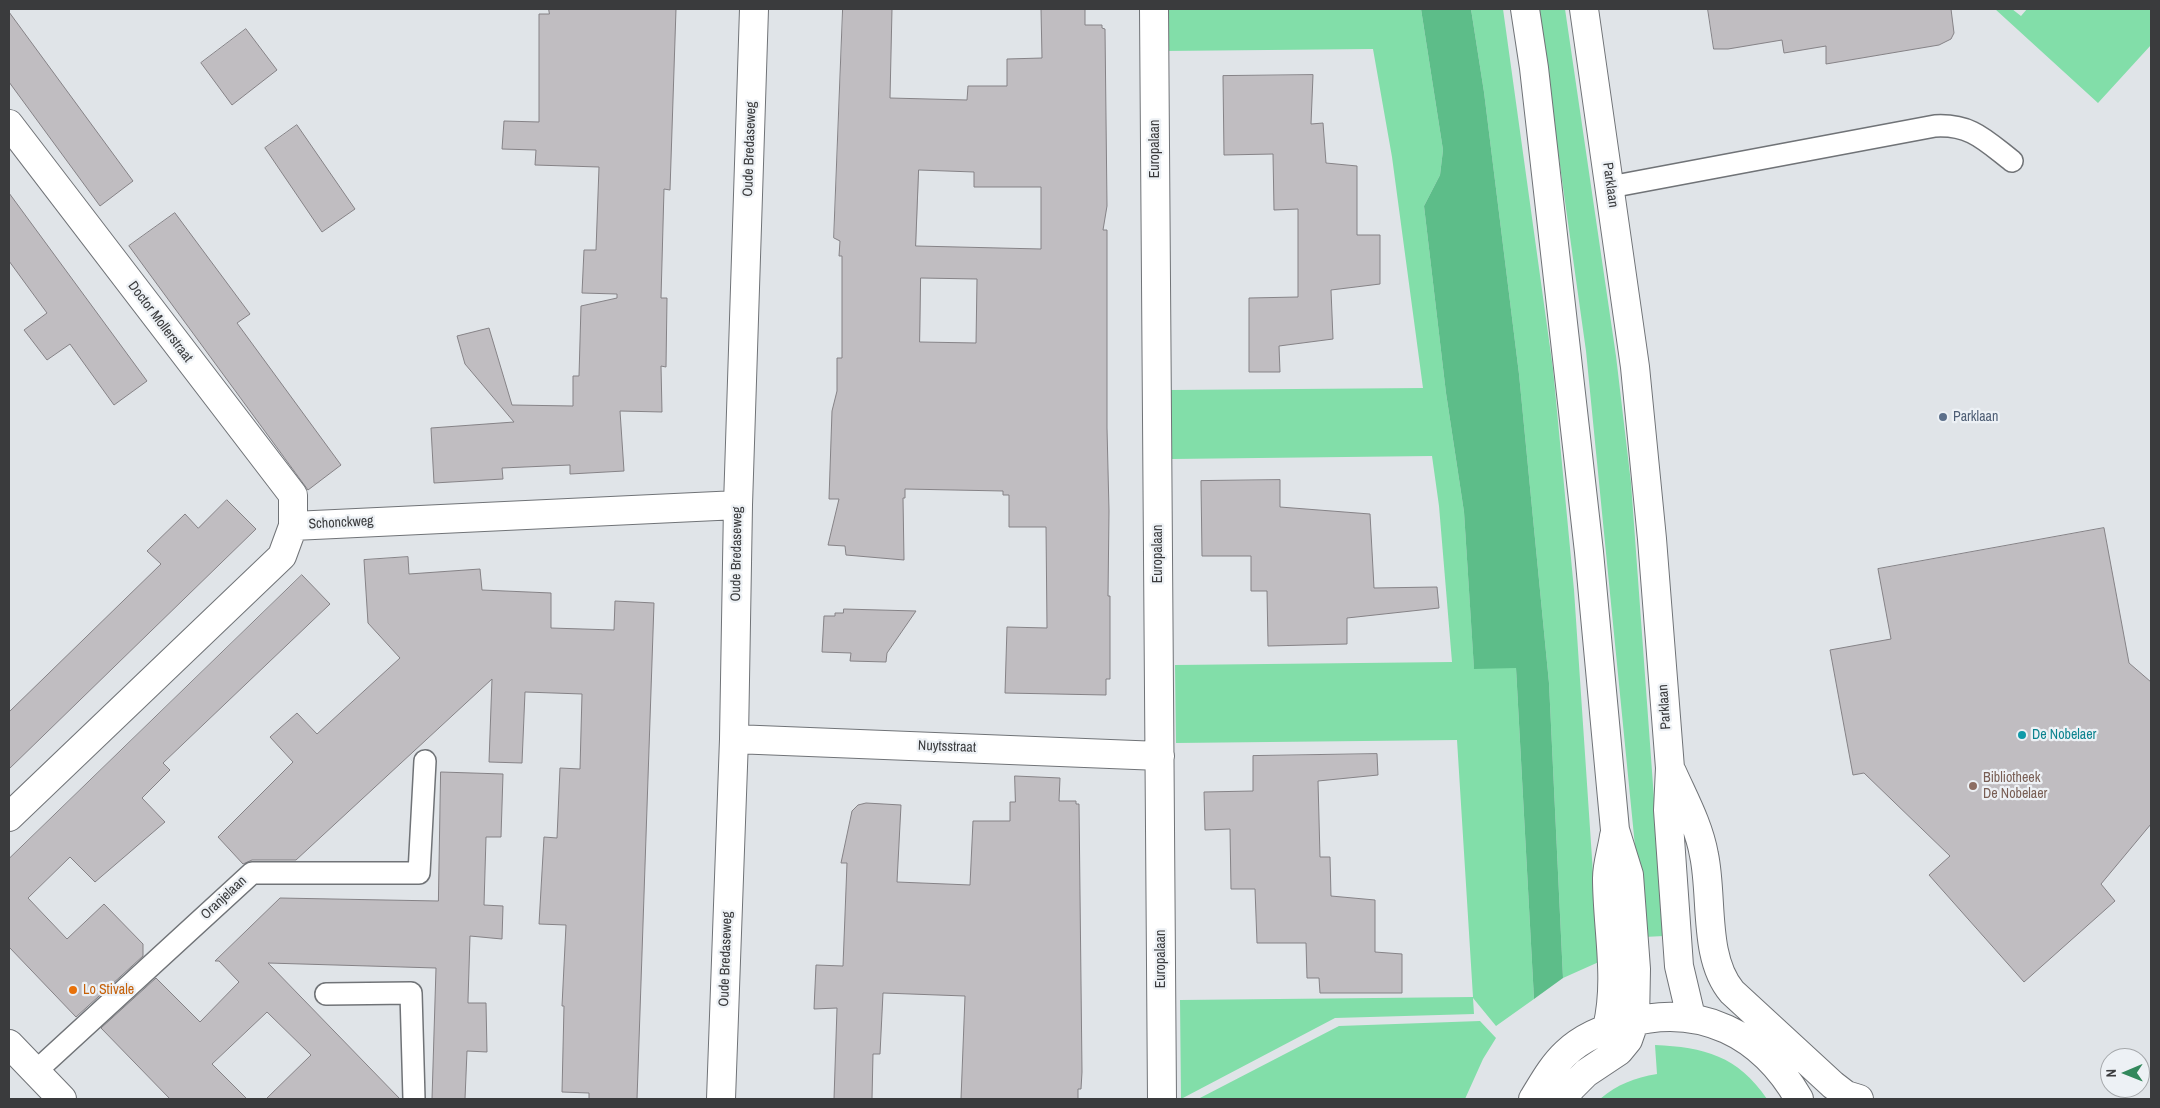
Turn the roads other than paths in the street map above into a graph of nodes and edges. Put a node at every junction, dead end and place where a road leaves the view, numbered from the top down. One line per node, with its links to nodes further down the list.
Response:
1 (754, 9): 8 (street, Oude Bredaseweg)
2 (1154, 9): 11 (street, Europalaan)
3 (1525, 9): 15 (street)
4 (1584, 9): 7 (street, Parklaan)
5 (9, 124): 9 (street, Doctor Mollerstraat)
6 (2012, 161): 7 (lane)
7 (1610, 187): 13 (street, Parklaan)
8 (738, 505): 9 (street, Schonckweg); 10 (street, Oude Bredaseweg)
9 (294, 526): 14 (street, Schonckweg)
10 (734, 739): 11 (street, Nuytsstraat); 24 (street, Oude Bredaseweg)
11 (1160, 756): 25 (street, Europalaan)
12 (425, 761): 21 (lane, Oranjelaan)
13 (1670, 768): 17 (street, Parklaan); 29 (street)
14 (9, 817)
15 (1615, 830): 18 (street); 19 (street)
16 (326, 994): 23 (lane)
17 (1691, 1017): 18 (street); 28 (street)
18 (1636, 1020): 19 (street); 27 (street)
19 (1607, 1028): 26 (street)
20 (9, 1044): 21 (street)
21 (35, 1072): 22 (street)
22 (62, 1099)
23 (414, 1099)
24 (721, 1099)
25 (1162, 1099)
26 (1533, 1099)
27 (1564, 1099)
28 (1798, 1099)
29 (1859, 1099)

